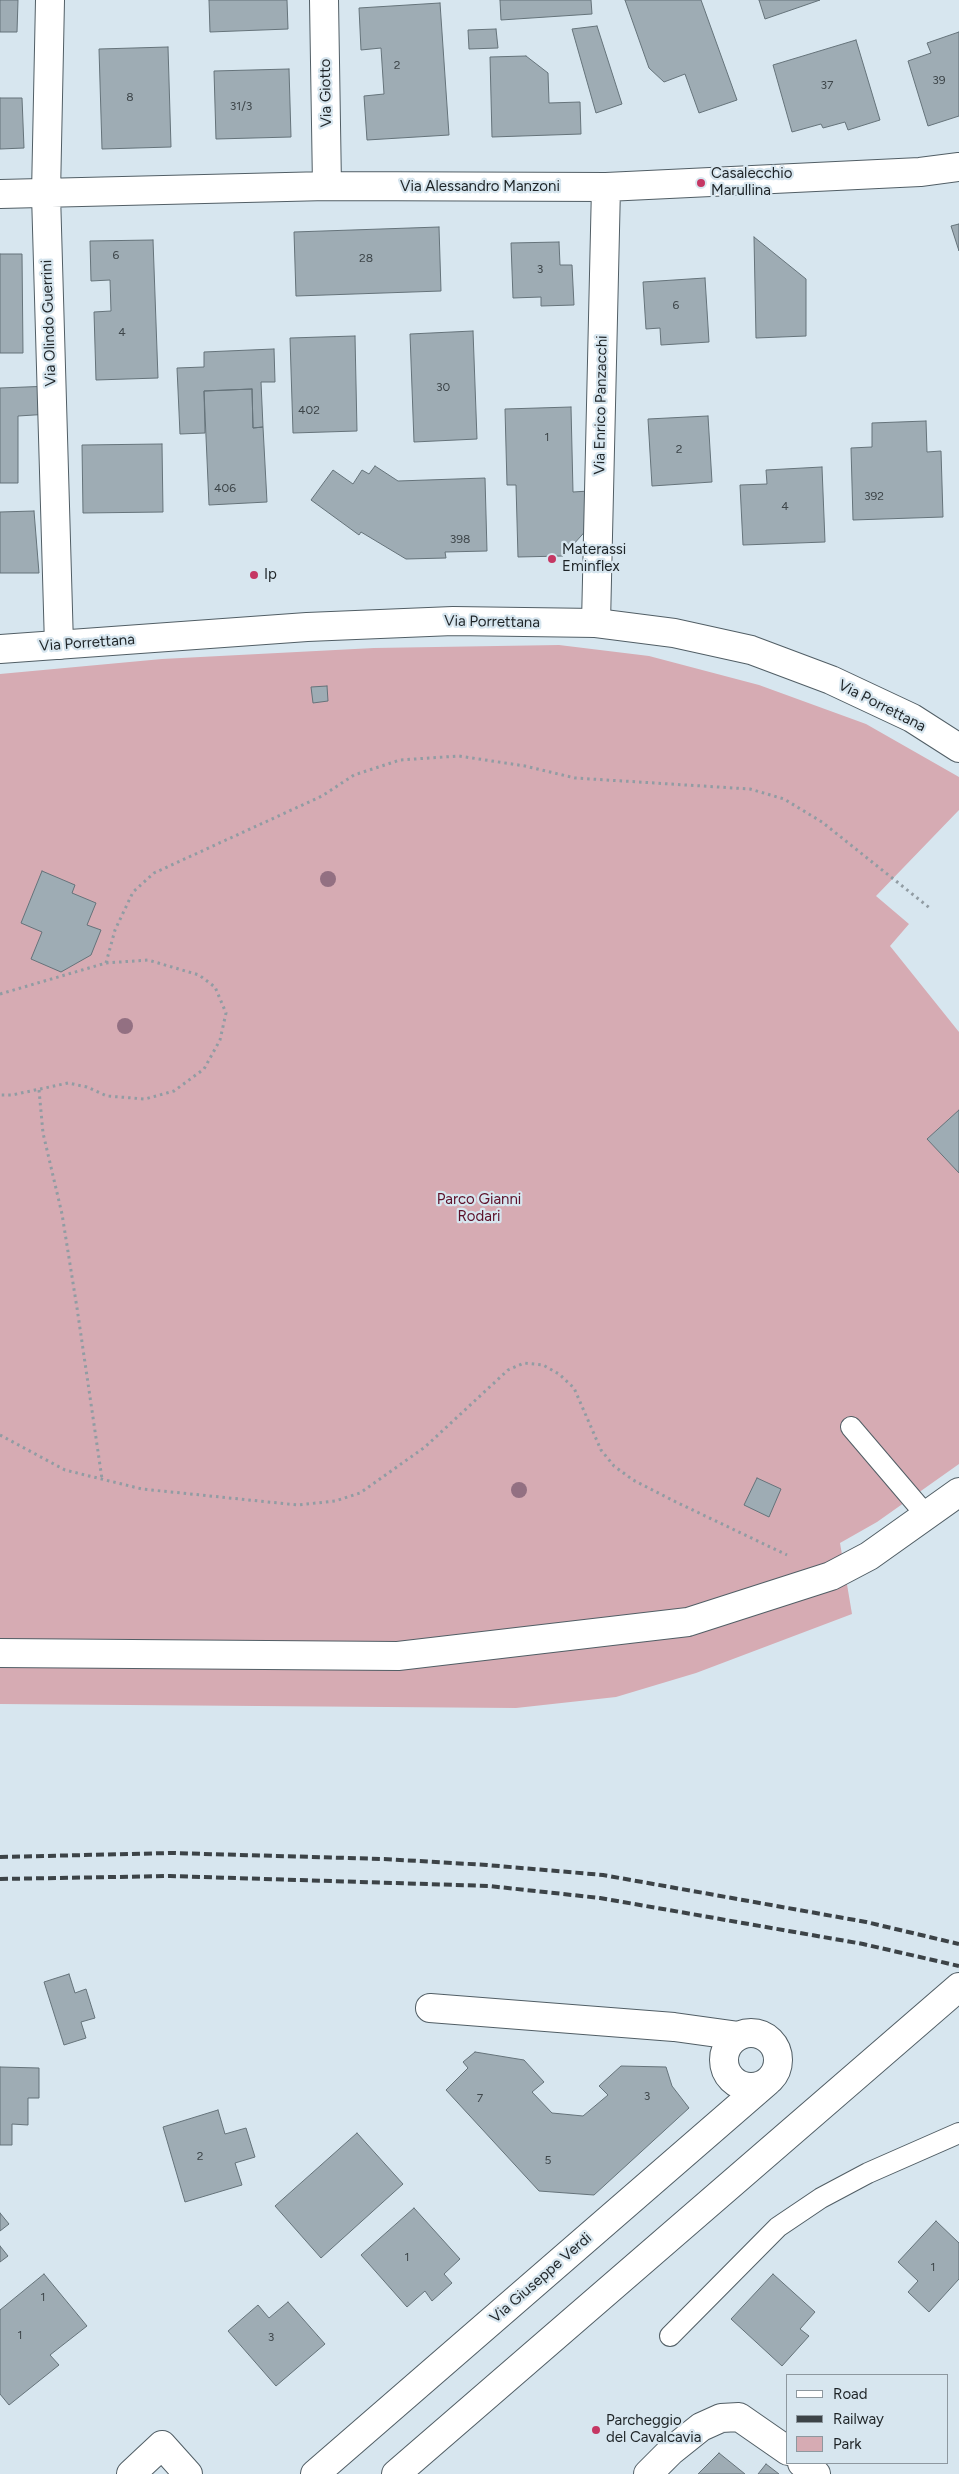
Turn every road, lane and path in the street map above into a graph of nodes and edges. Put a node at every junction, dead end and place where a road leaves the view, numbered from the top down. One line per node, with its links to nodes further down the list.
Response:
1 (50, 0): 7 (street, Via Olindo Guerrini)
2 (324, 0): 4 (street, Via Giotto)
3 (959, 167): 5 (street, Via Alessandro Manzoni)
4 (327, 186): 5 (street, Via Alessandro Manzoni); 7 (street, Via Alessandro Manzoni)
5 (606, 187): 8 (street, Via Enrico Panzacchi)
6 (0, 194): 7 (street, Via Alessandro Manzoni)
7 (46, 194): 9 (street, Via Olindo Guerrini)
8 (596, 623): 9 (street, Via Porrettana); 11 (street, Via Porrettana)
9 (59, 645): 10 (street, Via Porrettana)
10 (0, 649)
11 (959, 748)
12 (931, 909): 13 (path)
13 (106, 963): 14 (path); 15 (path)
14 (0, 994)
15 (39, 1090): 16 (path); 19 (path)
16 (0, 1095)
17 (851, 1427): 21 (lane)
18 (0, 1435): 19 (path)
19 (102, 1479): 22 (path)
20 (959, 1492): 21 (street)
21 (926, 1515): 22 (street)
22 (831, 1576): 23 (street)
23 (0, 1653)
24 (959, 1987): 35 (street)
25 (430, 2008): 26 (street, Via Giuseppe Verdi)
26 (739, 2036): 27 (street, Via Giuseppe Verdi); 27 (street)
27 (767, 2082): 34 (street, Via Giuseppe Verdi)
28 (959, 2133): 29 (lane)
29 (670, 2336)
30 (786, 2450): 36 (street)
31 (803, 2464): 37 (street)
32 (131, 2474): 33 (street)
33 (188, 2474)
34 (315, 2474)
35 (396, 2474)
36 (648, 2474)
37 (816, 2474)

